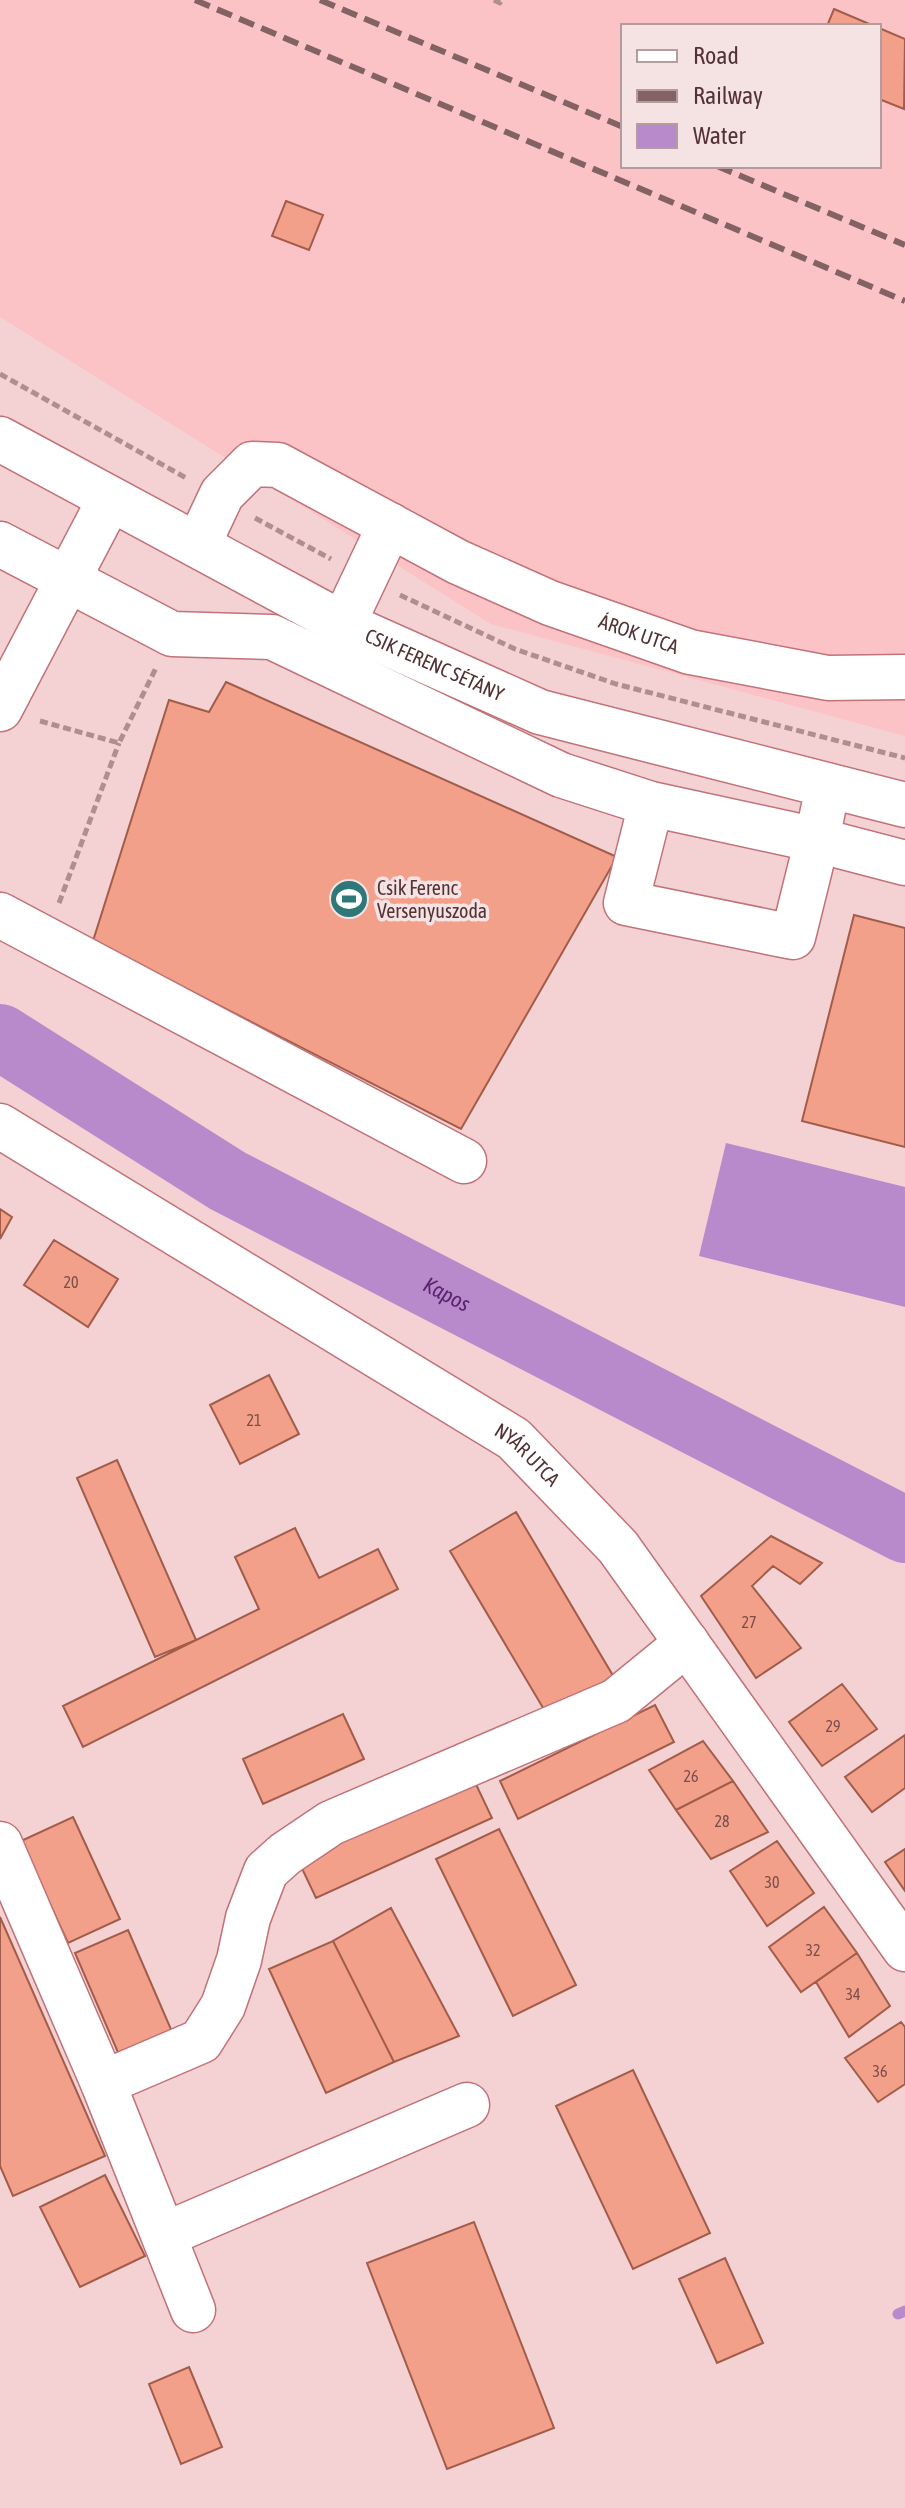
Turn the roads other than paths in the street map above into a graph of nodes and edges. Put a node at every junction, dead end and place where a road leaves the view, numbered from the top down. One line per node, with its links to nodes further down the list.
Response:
1 (0, 439): 2 (street, CSIK FERENC SÉTÁNY)
2 (110, 499): 5 (street, CSIK FERENC SÉTÁNY); 6 (street)
3 (390, 525): 5 (street, ÁROK UTCA); 7 (street); 8 (street, ÁROK UTCA)
4 (0, 544): 6 (street)
5 (198, 545): 7 (street, CSIK FERENC SÉTÁNY)
6 (68, 580): 9 (street); 11 (street)
7 (343, 624): 10 (street, CSIK FERENC SÉTÁNY)
8 (905, 677)
9 (15, 714)
10 (829, 785): 12 (street, CSIK FERENC SÉTÁNY); 13 (street)
11 (651, 804): 13 (street); 13 (street)
12 (905, 805)
13 (817, 840): 14 (street)
14 (905, 863)
15 (0, 915): 17 (street)
16 (0, 1126): 18 (street, NYÁR UTCA)
17 (464, 1161)
18 (687, 1643): 20 (street, NYÁR UTCA); 21 (street)
19 (0, 1844): 21 (street)
20 (905, 1949)
21 (103, 2083): 23 (street)
22 (467, 2105): 23 (street)
23 (164, 2235): 24 (street)
24 (193, 2310)

